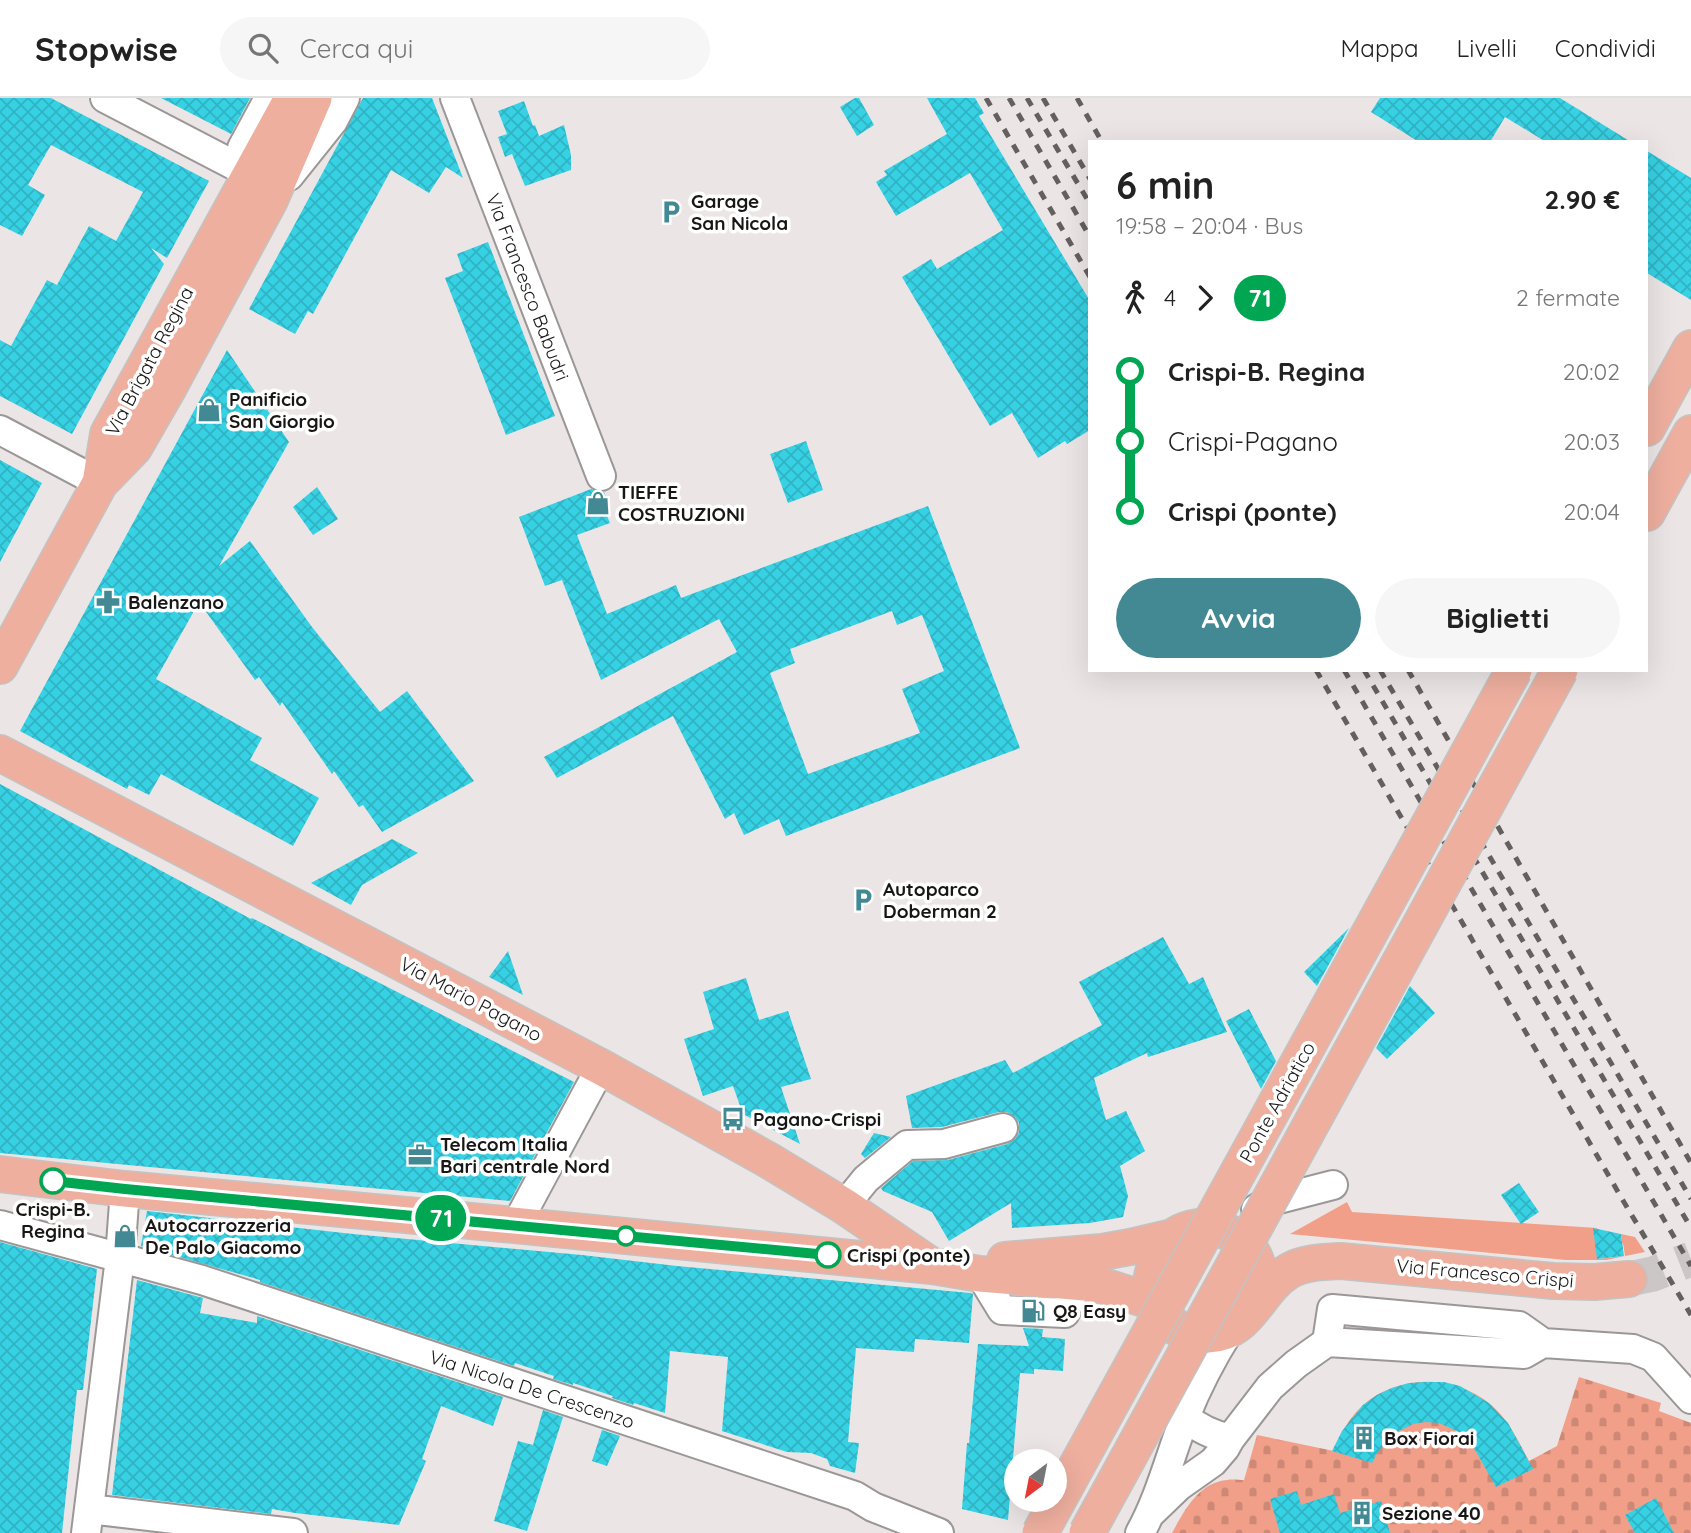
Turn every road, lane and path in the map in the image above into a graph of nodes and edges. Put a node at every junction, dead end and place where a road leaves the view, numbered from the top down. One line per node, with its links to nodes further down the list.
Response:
1 (105, 98): 7 (street)
2 (269, 98): 7 (street)
3 (292, 98): 7 (main road)
4 (314, 98): 7 (main road)
5 (345, 98): 7 (street)
6 (462, 106): 12 (street, Via Francesco Babudri)
7 (260, 187): 13 (main road, Via Brigata Regina)
8 (1691, 348): 9 (main road)
9 (1648, 426)
10 (0, 430): 13 (street)
11 (1691, 433): 14 (main road)
12 (601, 476)
13 (100, 483): 15 (main road, Via Brigata Regina)
14 (1648, 511)
15 (0, 666)
16 (1513, 672): 46 (main road, Ponte Adriatico, bridge)
17 (1559, 672): 47 (main road, Ponte Adriatico, bridge)
18 (0, 753): 19 (main road, Via Mario Pagano)
19 (601, 1067): 24 (main road, Via Mario Pagano); 26 (street)
20 (1003, 1128): 24 (street)
21 (0, 1174): 23 (main road)
22 (1333, 1185): 28 (street)
23 (125, 1189): 26 (main road); 29 (street)
24 (844, 1206): 31 (main road, Via Mario Pagano)
25 (0, 1225): 29 (street, Via Nicola De Crescenzo)
26 (516, 1225): 31 (main road)
27 (1177, 1236): 28 (main road); 31 (main road); 33 (main road)
28 (1236, 1237): 30 (main road); 34 (main road)
29 (120, 1258): 41 (street); 44 (street, Via Nicola De Crescenzo)
30 (1340, 1261): 32 (main road, Via Francesco Crispi); 34 (main road)
31 (932, 1266): 33 (main road)
32 (1629, 1279)
33 (1156, 1303): 35 (main road); 39 (street)
34 (1254, 1305): 35 (main road)
35 (1229, 1331): 37 (street)
36 (1691, 1399): 38 (street)
37 (1185, 1417): 38 (street); 42 (street)
38 (1230, 1439): 42 (street)
39 (1068, 1463)
40 (1041, 1512): 45 (street)
41 (88, 1521): 43 (street)
42 (1146, 1523)
43 (293, 1533)
44 (939, 1533)
45 (1030, 1533)
46 (1040, 1533)
47 (1087, 1533)

